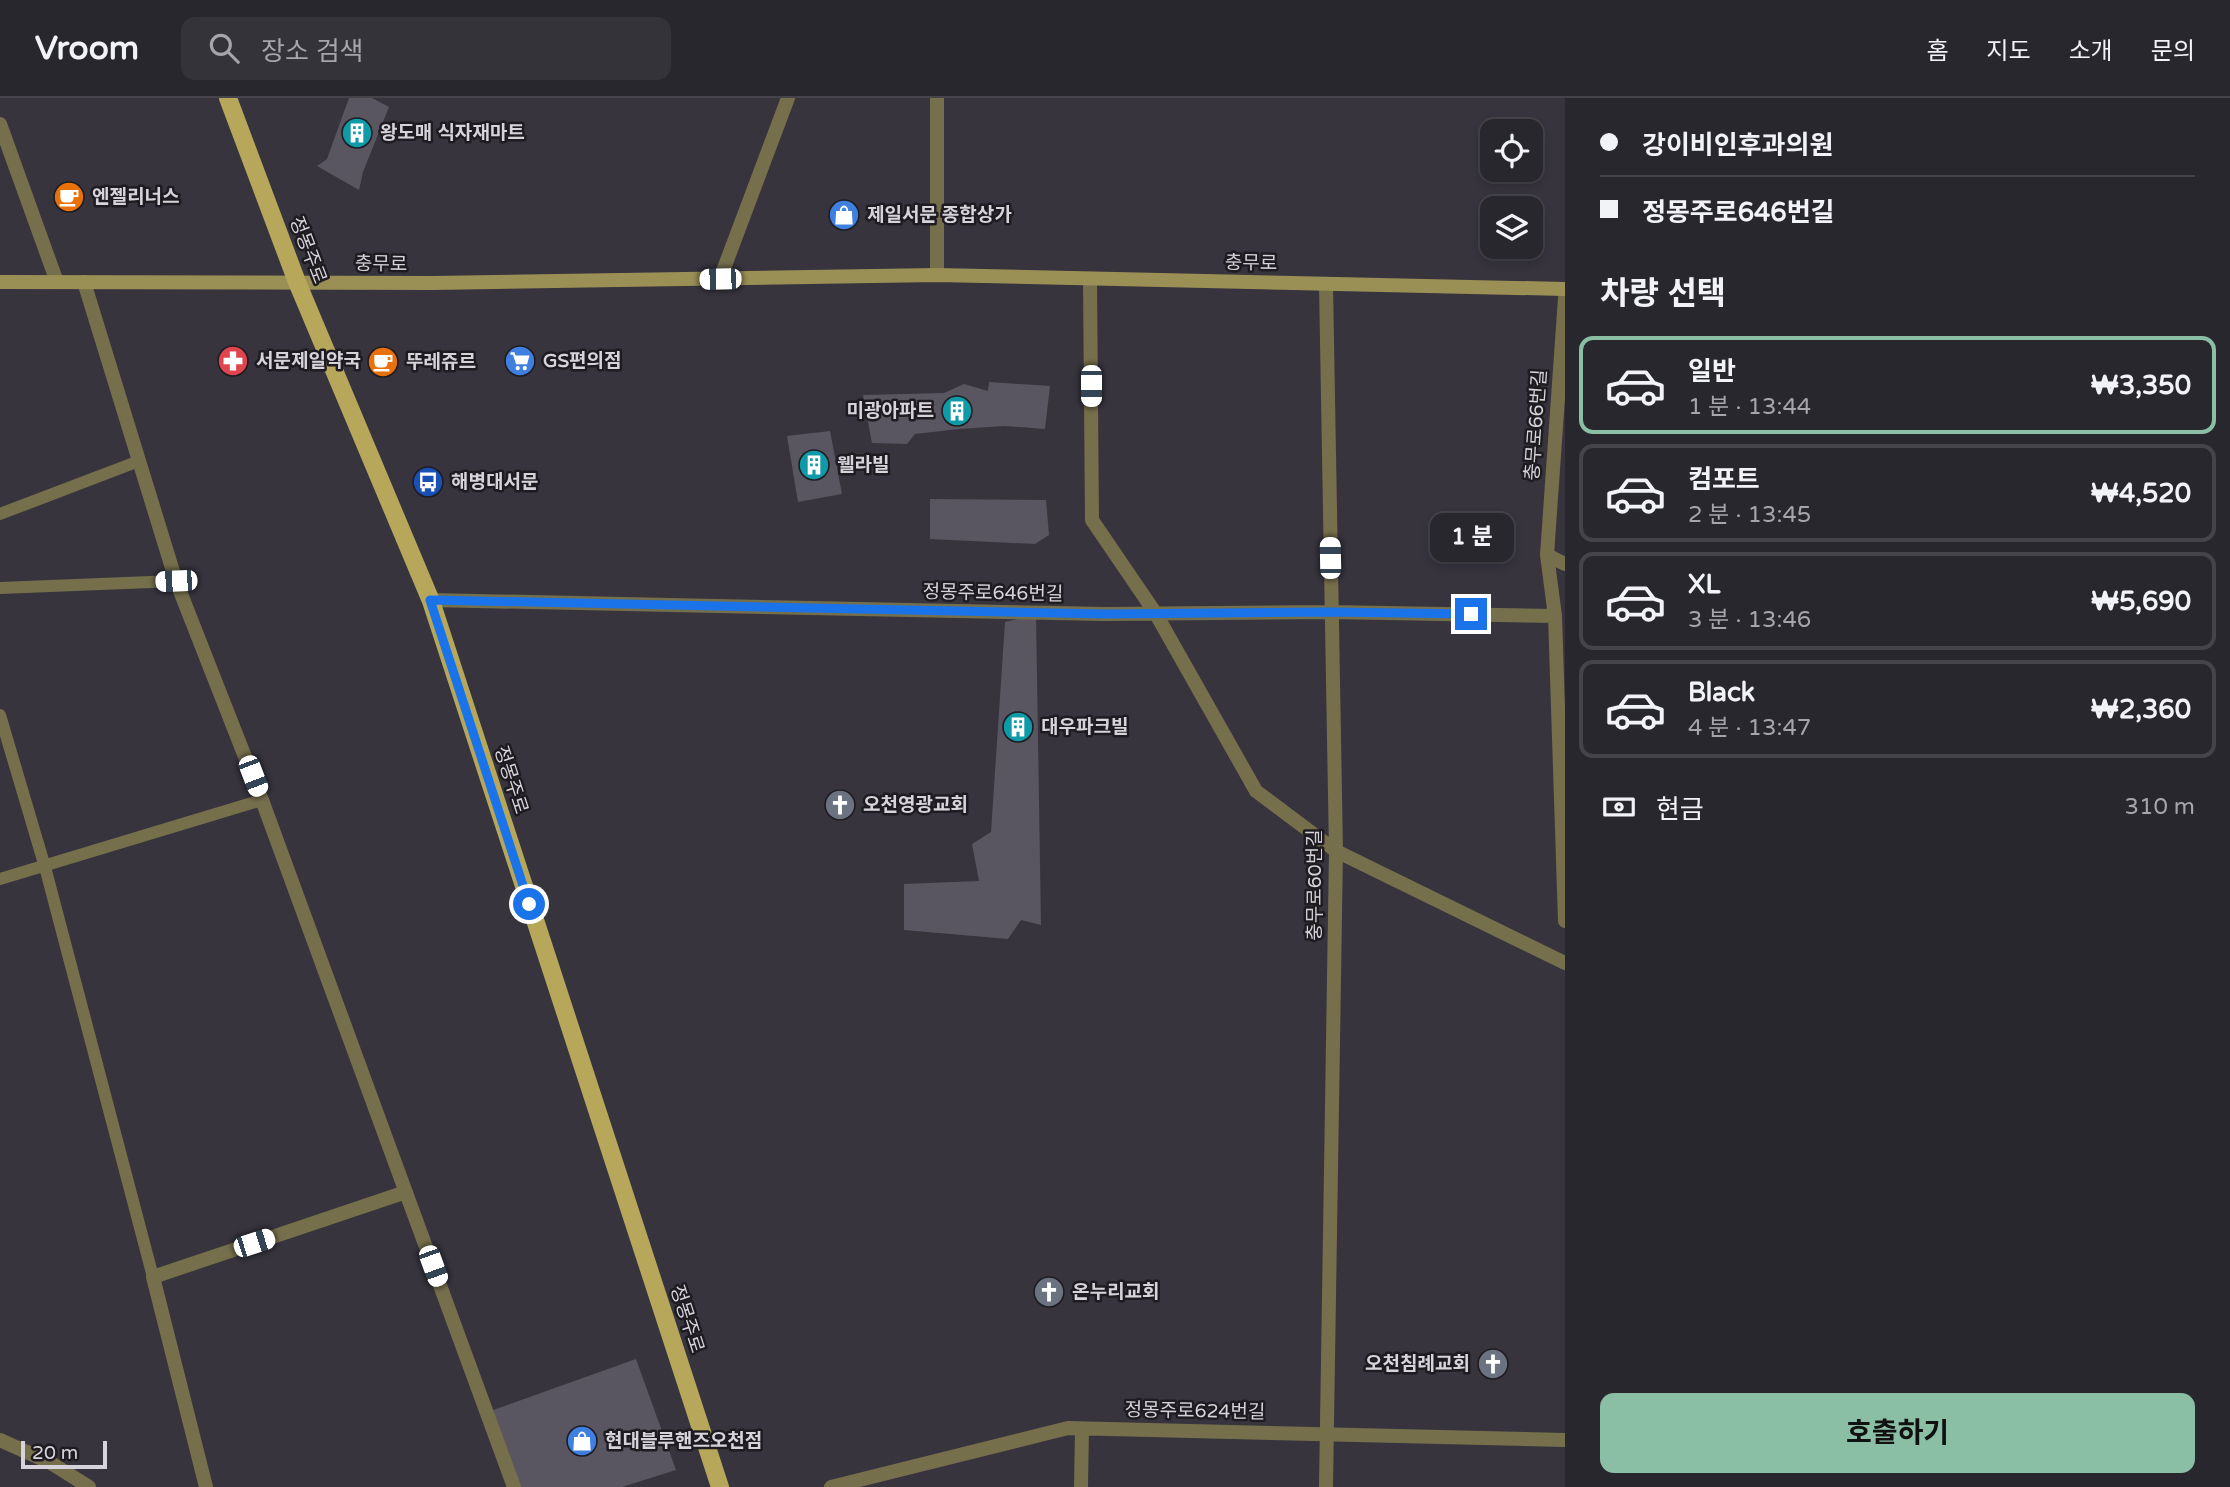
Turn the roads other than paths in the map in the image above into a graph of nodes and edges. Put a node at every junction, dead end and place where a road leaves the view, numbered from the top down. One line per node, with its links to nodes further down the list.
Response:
1 (228, 98): 11 (main road, 정몽주로)
2 (788, 98): 6 (street)
3 (937, 98): 5 (street)
4 (0, 124): 9 (street)
5 (937, 275): 6 (street, 충무로); 7 (street, 충무로)
6 (720, 279): 11 (street, 충무로)
7 (1090, 279): 12 (street, 충무로); 23 (street)
8 (0, 282): 9 (street, 충무로)
9 (57, 282): 10 (street, 충무로)
10 (84, 282): 11 (street, 충무로); 15 (street)
11 (297, 282): 21 (main road, 정몽주로)
12 (1326, 284): 13 (street, 충무로); 22 (street, 충무로60번길)
13 (1565, 289)
14 (1565, 298): 17 (street, 충무로66번길)
15 (139, 461): 16 (lane); 19 (street)
16 (0, 514)
17 (1547, 555): 18 (street); 24 (street, 충무로66번길)
18 (1565, 564)
19 (176, 581): 20 (lane); 26 (street)
20 (0, 588)
21 (430, 600): 23 (street, 정몽주로646번길); 41 (main road, 정몽주로)
22 (1331, 612): 23 (street, 정몽주로646번길); 24 (street, 정몽주로646번길); 27 (street, 충무로60번길)
23 (1156, 614): 27 (street)
24 (1555, 616): 30 (street, 충무로66번길)
25 (0, 715): 28 (lane)
26 (262, 800): 28 (lane); 32 (street)
27 (1336, 851): 31 (street); 35 (street, 충무로60번길)
28 (45, 867): 29 (lane); 33 (lane)
29 (0, 879)
30 (1565, 921)
31 (1565, 963)
32 (406, 1192): 33 (street); 40 (street)
33 (153, 1277): 39 (street)
34 (1082, 1429): 35 (street, 정몽주로624번길); 42 (street, 정몽주로624번길); 43 (street)
35 (1326, 1433): 37 (street, 정몽주로624번길); 44 (street, 충무로60번길)
36 (0, 1440): 38 (street)
37 (1565, 1440)
38 (89, 1487)
39 (206, 1487)
40 (513, 1487)
41 (720, 1487)
42 (831, 1487)
43 (1081, 1487)
44 (1326, 1487)

